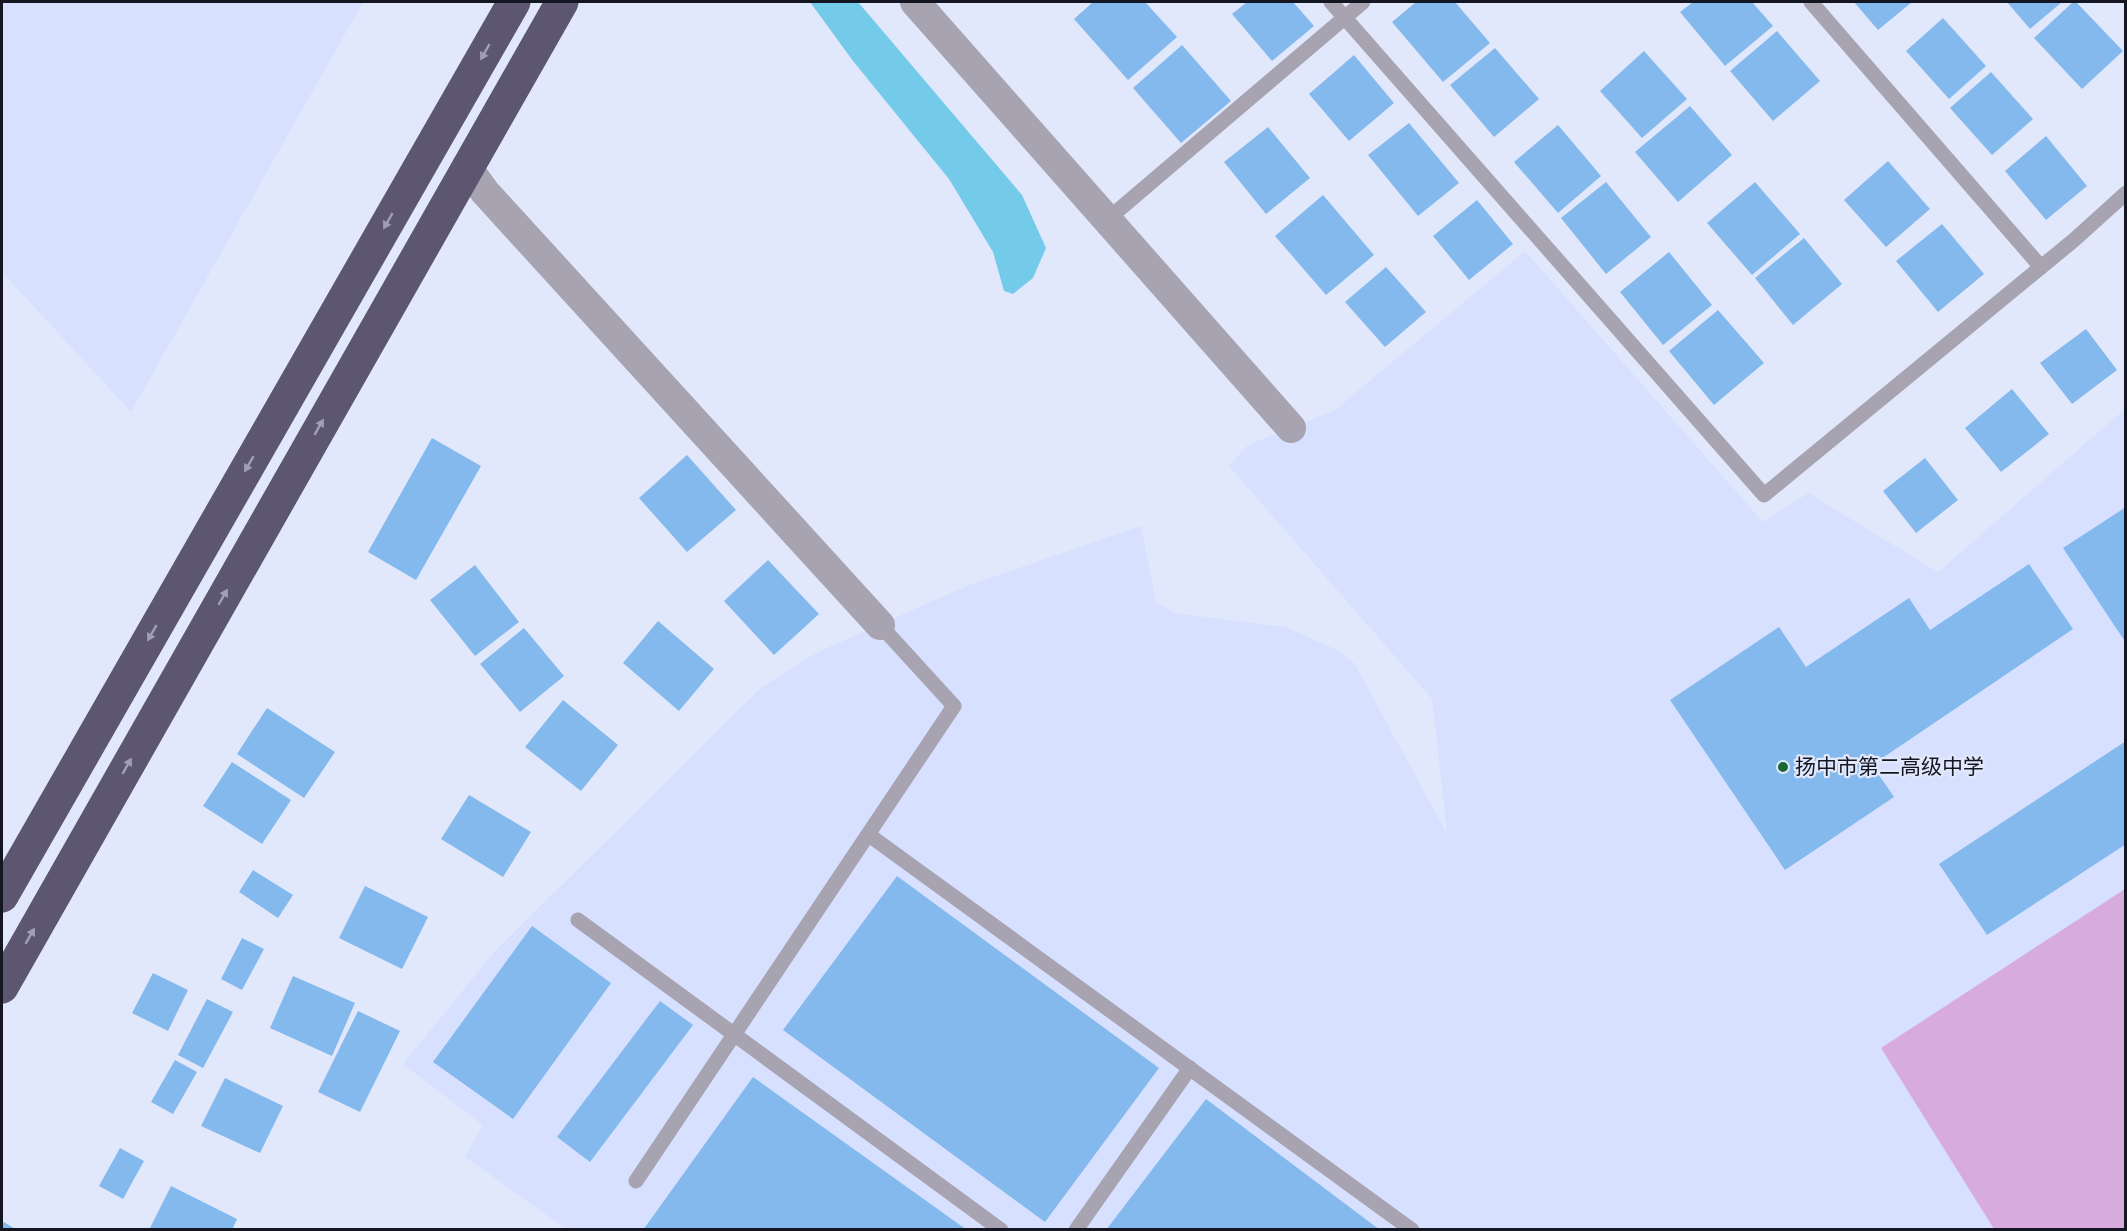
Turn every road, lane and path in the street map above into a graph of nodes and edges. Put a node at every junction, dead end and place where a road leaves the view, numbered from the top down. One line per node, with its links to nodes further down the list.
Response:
1 (514, 2): 15 (highway, one-way to 15)
2 (562, 2): 8 (highway)
3 (915, 2): 10 (street)
4 (1331, 2): 7 (lane)
5 (1363, 2): 7 (lane)
6 (1810, 2): 11 (lane)
7 (1344, 17): 10 (lane); 11 (lane)
8 (467, 167): 13 (street); 17 (highway, one-way to 8)
9 (2126, 193): 11 (lane)
10 (1107, 219): 12 (street)
11 (2041, 267)
12 (1291, 428)
13 (880, 625): 14 (lane)
14 (869, 835): 18 (lane); 19 (lane)
15 (2, 896)
16 (578, 920): 18 (lane)
17 (2, 987)
18 (734, 1034): 20 (lane); 21 (lane)
19 (1190, 1068): 22 (lane); 23 (lane)
20 (636, 1181)
21 (1000, 1230)
22 (1076, 1230)
23 (1412, 1230)

